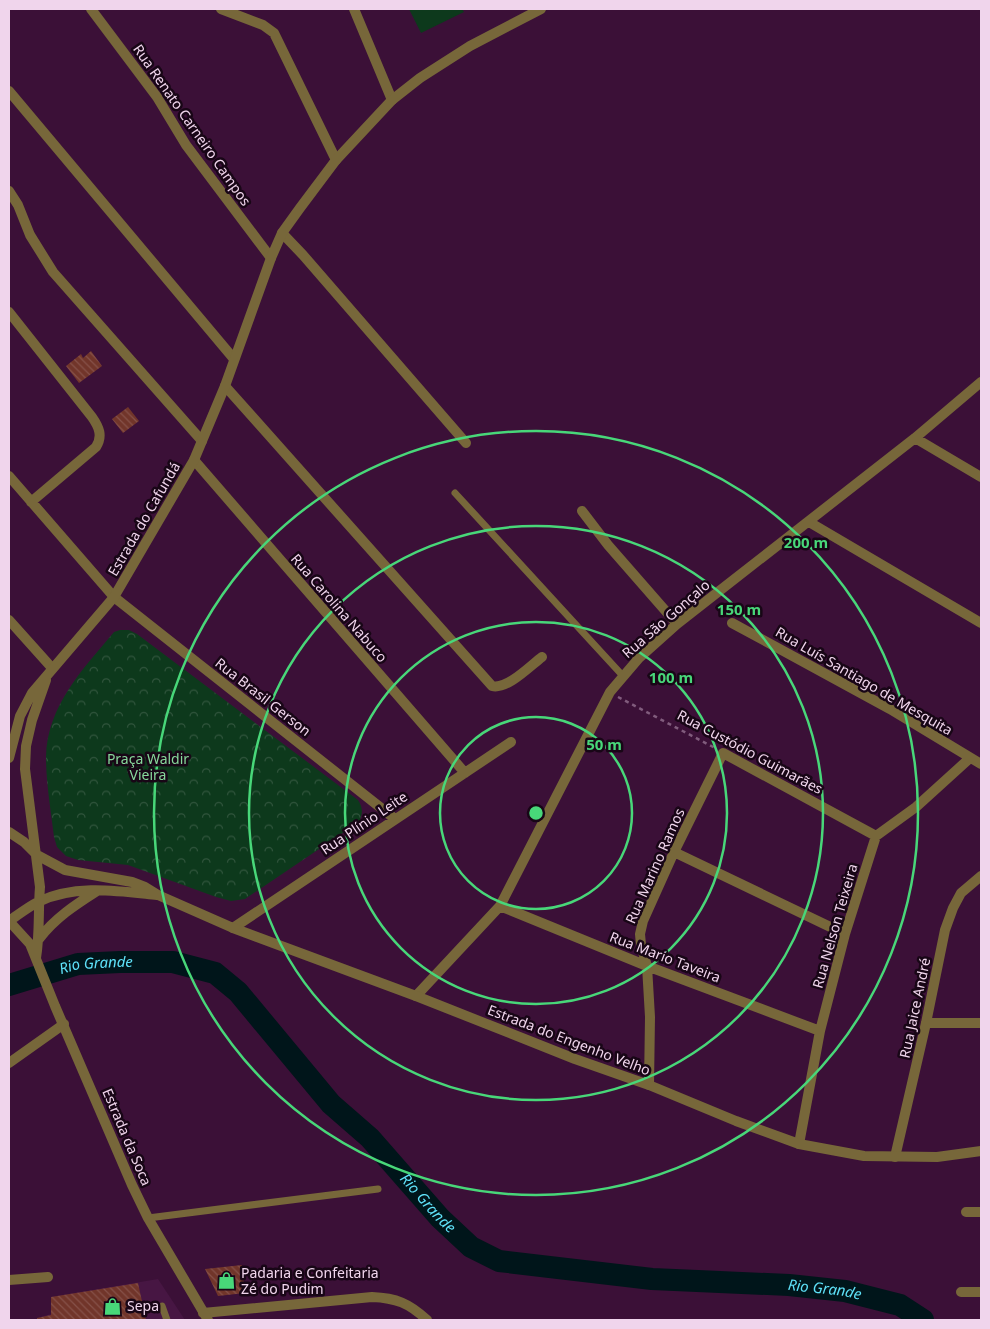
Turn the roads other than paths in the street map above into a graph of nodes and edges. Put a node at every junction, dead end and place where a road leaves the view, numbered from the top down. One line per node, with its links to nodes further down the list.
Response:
1 (91, 9): 10 (street, Rua Renato Carneiro Campos)
2 (221, 9): 7 (street)
3 (542, 9): 6 (street, Estrada do Cafundá)
4 (358, 10): 6 (street)
5 (9, 90): 12 (street)
6 (392, 100): 7 (street, Estrada do Cafundá)
7 (336, 160): 9 (street, Estrada do Cafundá)
8 (9, 191): 16 (street)
9 (282, 234): 10 (street, Estrada do Cafundá); 17 (street)
10 (271, 258): 12 (street, Estrada do Cafundá)
11 (9, 312): 22 (street)
12 (234, 359): 14 (street, Estrada do Cafundá)
13 (981, 382): 15 (street, Rua São Gonçalo)
14 (225, 386): 16 (street, Estrada do Cafundá); 30 (street)
15 (915, 438): 20 (street); 24 (street, Rua São Gonçalo)
16 (202, 441): 18 (street, Estrada do Cafundá)
17 (466, 443)
18 (194, 460): 25 (street, Estrada do Cafundá); 38 (street, Rua Carolina Nabuco)
19 (9, 476): 22 (street, Rua Brasil Gerson)
20 (981, 477)
21 (455, 493): 32 (lane)
22 (31, 502): 25 (street, Rua Brasil Gerson)
23 (582, 511): 29 (street)
24 (809, 522): 28 (street); 29 (street, Rua São Gonçalo)
25 (114, 598): 31 (street, Estrada do Cafundá); 39 (street, Rua Brasil Gerson)
26 (9, 620): 31 (street)
27 (732, 623): 36 (street, Rua Luís Santiago de Mesquita)
28 (981, 623)
29 (677, 624): 32 (street, Rua São Gonçalo)
30 (542, 657)
31 (50, 671): 35 (street, Estrada do Cafundá); 43 (street, Estrada do Cafundá)
32 (623, 676): 49 (street, Rua São Gonçalo)
33 (511, 742): 38 (street, Rua Plínio Leite)
34 (723, 753): 41 (street, Rua Custódio Guimarães); 42 (street, Rua Marino Ramos)
35 (9, 758)
36 (970, 758): 37 (street, Rua Luís Santiago de Mesquita); 41 (street)
37 (981, 764)
38 (465, 773): 39 (street, Rua Plínio Leite)
39 (396, 819): 51 (street, Rua Plínio Leite)
40 (9, 832): 43 (street, Estrada do Engenho Velho)
41 (876, 836): 52 (street, Rua Nelson Teixeira)
42 (674, 852): 52 (street); 55 (street, Rua Marino Ramos)
43 (37, 855): 47 (street, Estrada do Engenho Velho); 48 (street, Estrada do Cafundá)
44 (981, 876): 45 (street, Rua Jaice André)
45 (977, 884): 57 (street, Rua Jaice André)
46 (97, 891): 47 (street, Estrada do Engenho Velho); 48 (street, Estrada do Engenho Velho); 53 (street)
47 (158, 896): 51 (street, Estrada do Engenho Velho)
48 (39, 902): 50 (street, Estrada do Engenho Velho); 53 (street)
49 (500, 906): 55 (street, Rua Mario Taveira); 56 (street, Rua São Gonçalo)
50 (9, 921): 54 (street, Estrada da Soca)
51 (233, 928): 56 (street, Estrada do Engenho Velho)
52 (846, 934): 60 (street, Rua Nelson Teixeira)
53 (39, 940): 54 (street)
54 (36, 958): 59 (street, Estrada da Soca)
55 (647, 966): 60 (street, Rua Mario Taveira); 62 (street, Rua Marino Ramos)
56 (416, 996): 62 (street, Estrada do Engenho Velho)
57 (926, 1023): 58 (street); 65 (street, Rua Jaice André)
58 (981, 1023)
59 (64, 1024): 61 (street); 69 (street, Estrada da Soca)
60 (820, 1031): 63 (street, Rua Nelson Teixeira)
61 (9, 1063)
62 (649, 1085): 63 (street, Estrada do Engenho Velho)
63 (799, 1144): 65 (street, Estrada do Engenho Velho)
64 (981, 1151): 65 (street, Estrada do Engenho Velho)
65 (896, 1156)
66 (378, 1189): 69 (lane)
67 (966, 1212): 68 (street)
68 (981, 1212)
69 (148, 1218): 75 (street, Estrada da Soca)
70 (48, 1277): 71 (street)
71 (9, 1280)
72 (961, 1292): 73 (street)
73 (981, 1292)
74 (162, 1306): 76 (lane)
75 (206, 1317): 77 (street)
76 (167, 1320)
77 (427, 1320)

